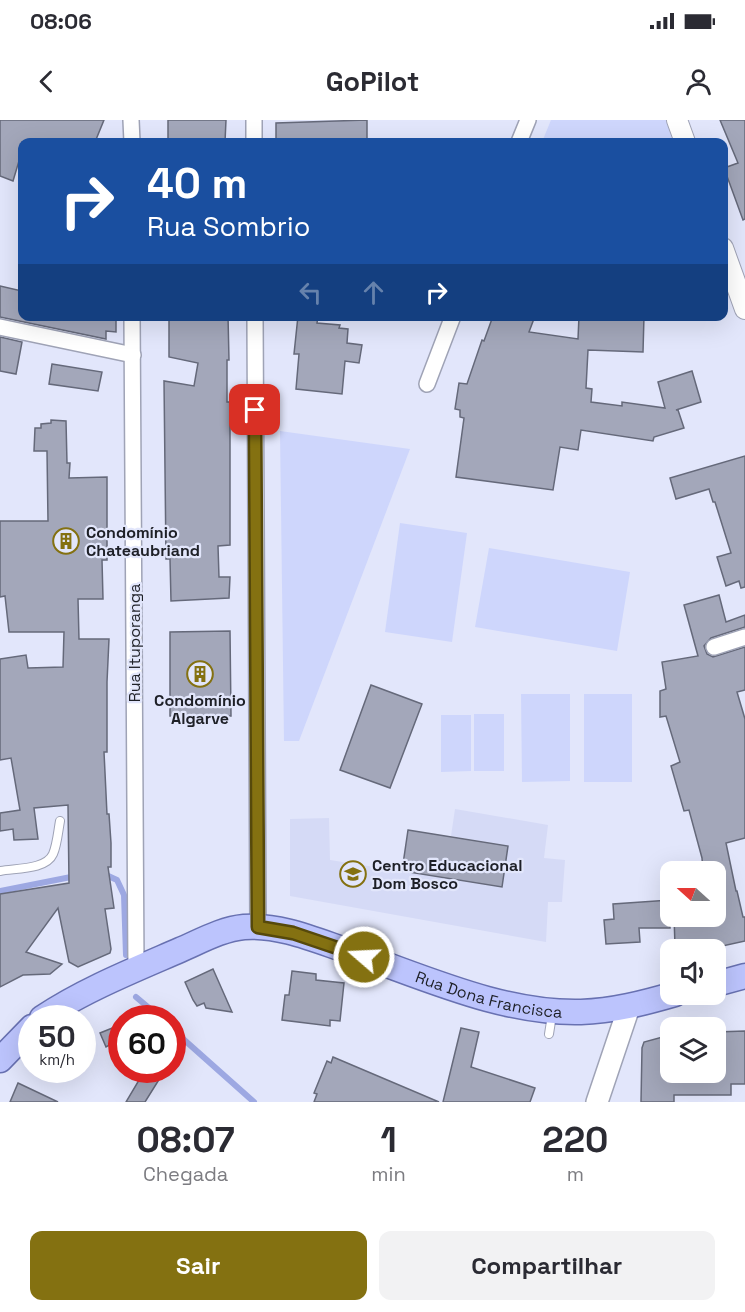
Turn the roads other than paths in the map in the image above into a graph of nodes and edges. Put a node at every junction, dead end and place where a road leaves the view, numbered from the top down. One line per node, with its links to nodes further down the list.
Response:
1 (131, 120): 5 (street)
2 (254, 120): 6 (street)
3 (528, 120): 7 (street)
4 (677, 120): 8 (street)
5 (132, 138)
6 (254, 138)
7 (521, 138)
8 (684, 138)
9 (728, 262): 10 (street)
10 (745, 309)
11 (132, 321): 15 (street, Rua Ituporanga)
12 (255, 321): 21 (street)
13 (451, 321): 16 (street)
14 (0, 327): 15 (street)
15 (133, 355): 22 (street, Rua Ituporanga)
16 (427, 384)
17 (745, 637): 18 (street)
18 (714, 647)
19 (60, 821): 20 (lane)
20 (0, 870)
21 (258, 927): 22 (main road, Rua Dona Francisca); 27 (main road, Rua Dona Francisca)
22 (136, 969): 26 (main road, Rua Dona Francisca)
23 (745, 976): 24 (main road)
24 (726, 981)
25 (660, 998): 27 (main road, Rua Dona Francisca)
26 (64, 1005)
27 (629, 1006): 30 (main road)
28 (18, 1041): 29 (main road)
29 (0, 1060)
30 (597, 1102)

